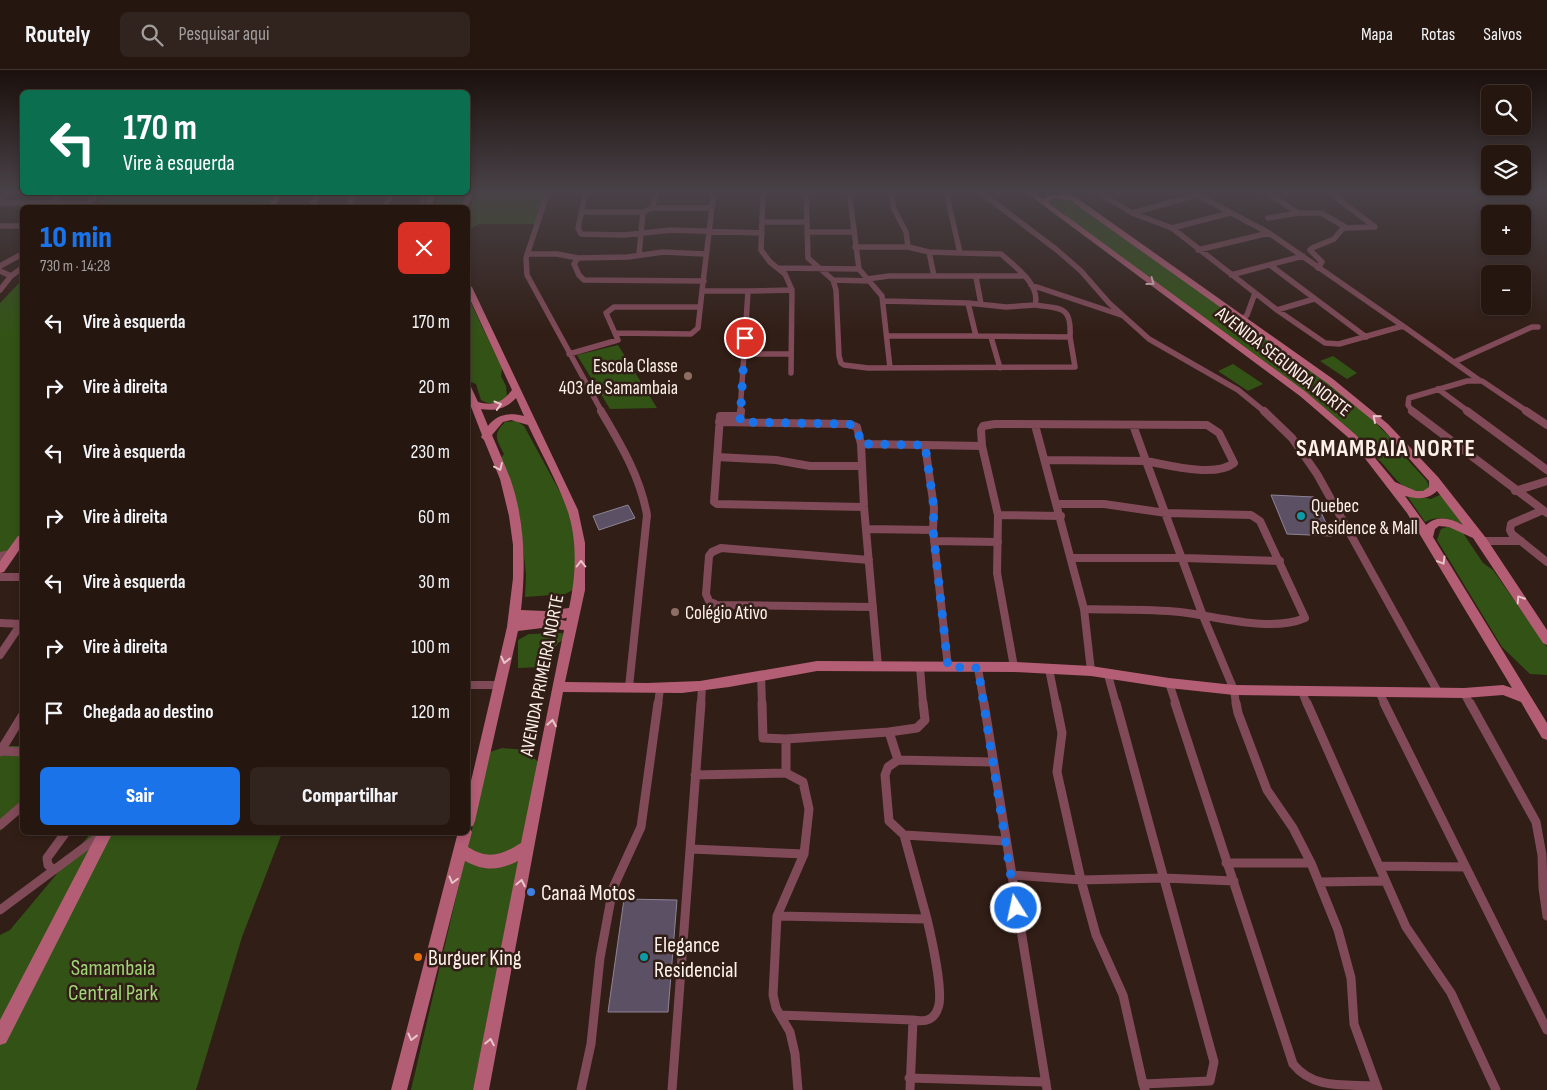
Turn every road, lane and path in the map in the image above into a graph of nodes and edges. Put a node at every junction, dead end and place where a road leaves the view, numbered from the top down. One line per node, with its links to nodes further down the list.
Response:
1 (532, 239): 21 (street)
2 (640, 239): 24 (street)
3 (707, 239): 22 (street)
4 (762, 239): 29 (street)
5 (807, 239): 30 (street)
6 (853, 239): 16 (street)
7 (907, 239): 17 (street)
8 (957, 239): 20 (street)
9 (1042, 239): 57 (street)
10 (1091, 239): 95 (main road, AVENIDA SEGUNDA NORTE, one-way to 95)
11 (1129, 239): 58 (main road, AVENIDA SEGUNDA NORTE)
12 (1185, 239): 18 (street)
13 (1246, 239): 18 (street)
14 (1277, 239): 25 (street)
15 (1334, 239): 31 (street)
16 (855, 247): 17 (street); 33 (street)
17 (908, 247): 19 (street)
18 (1198, 250): 38 (street)
19 (929, 252): 20 (street); 36 (street)
20 (960, 253): 37 (street)
21 (527, 254): 26 (street); 67 (street)
22 (705, 254): 24 (street); 42 (street)
23 (20, 255): 28 (street)
24 (639, 255): 26 (street)
25 (1303, 256): 27 (street); 31 (street)
26 (578, 258): 42 (street)
27 (1270, 265): 38 (street); 50 (street)
28 (0, 266)
29 (778, 268): 30 (street); 45 (street)
30 (818, 268): 33 (street); 40 (street)
31 (1318, 268): 59 (street)
32 (20, 269): 35 (street)
33 (859, 269): 41 (street)
34 (0, 272): 35 (street)
35 (11, 276): 44 (street)
36 (934, 276): 39 (street); 41 (street)
37 (1025, 276): 39 (street); 43 (street)
38 (1231, 276): 49 (street)
39 (976, 277): 53 (street)
40 (833, 280): 41 (street); 71 (street)
41 (868, 280): 51 (street)
42 (704, 281): 47 (street)
43 (1031, 285): 54 (street); 57 (street)
44 (0, 290)
45 (792, 290): 48 (street); 69 (street)
46 (470, 291): 76 (main road, AVENIDA PRIMEIRA NORTE)
47 (702, 291): 48 (street); 55 (street)
48 (748, 291): 68 (street)
49 (1255, 293): 56 (street); 58 (street)
50 (1314, 299): 56 (street); 66 (street)
51 (883, 301): 52 (street); 62 (street)
52 (968, 303): 53 (street); 63 (street)
53 (981, 304): 54 (street)
54 (1036, 304): 65 (street)
55 (700, 307): 61 (street); 61 (street)
56 (1277, 310): 66 (street)
57 (1123, 316): 153 (street)
58 (1243, 319): 93 (main road, AVENIDA SEGUNDA NORTE, one-way to 58)
59 (1403, 326): 66 (street); 70 (street)
60 (1538, 326): 70 (street)
61 (616, 333): 67 (street)
62 (886, 336): 63 (street); 71 (street)
63 (976, 336): 64 (street)
64 (991, 337): 65 (street); 72 (street)
65 (1070, 337): 72 (street)
66 (1366, 337)
67 (569, 354): 147 (street)
68 (744, 354): 69 (street); 79 (street)
69 (791, 354): 73 (street)
70 (1454, 362): 74 (street)
71 (890, 368): 72 (street)
72 (1000, 368)
73 (791, 373)
74 (1482, 382): 75 (street); 83 (street)
75 (1438, 389): 92 (street); 96 (street)
76 (516, 391): 78 (main road, one-way to 76); 80 (main road, AVENIDA PRIMEIRA NORTE)
77 (470, 393): 78 (main road, AVENIDA PRIMEIRA NORTE)
78 (475, 404): 84 (main road, AVENIDA PRIMEIRA NORTE)
79 (740, 419): 85 (street); 88 (street)
80 (531, 423): 84 (main road); 122 (main road, AVENIDA PRIMEIRA NORTE, one-way to 80)
81 (1035, 425): 82 (street); 87 (street); 89 (street)
82 (1133, 425): 90 (street); 90 (street)
83 (1547, 425)
84 (486, 437): 123 (main road, AVENIDA PRIMEIRA NORTE, one-way to 123)
85 (861, 444): 86 (street); 91 (street)
86 (925, 445): 87 (street); 104 (street)
87 (982, 446): 101 (street)
88 (717, 457): 91 (street); 98 (street)
89 (1045, 460): 90 (street); 97 (street)
90 (1146, 461): 99 (street)
91 (861, 466): 98 (street)
92 (1547, 470)
93 (1434, 480): 95 (main road); 108 (main road, AVENIDA SEGUNDA NORTE)
94 (1547, 481): 96 (street)
95 (1392, 484): 105 (main road, AVENIDA SEGUNDA NORTE)
96 (1515, 491): 100 (street)
97 (1057, 504): 99 (street); 102 (street)
98 (864, 507): 103 (street)
99 (1166, 512): 113 (street); 115 (street)
100 (1545, 512): 109 (street)
101 (998, 515): 102 (street); 110 (street)
102 (1061, 516): 112 (street)
103 (866, 529): 104 (street); 114 (street)
104 (933, 530): 106 (street)
105 (1428, 537): 108 (main road); 141 (main road, AVENIDA SEGUNDA NORTE, one-way to 141)
106 (934, 540): 110 (street); 134 (street)
107 (20, 541): 111 (street)
108 (1482, 541): 109 (street); 130 (main road, AVENIDA SEGUNDA NORTE, one-way to 108)
109 (1521, 541): 116 (street)
110 (998, 542): 135 (street)
111 (6, 555): 117 (street)
112 (1072, 558): 113 (street); 121 (street)
113 (1184, 558): 115 (street); 124 (street)
114 (869, 560): 120 (street); 120 (street)
115 (1280, 562): 124 (street)
116 (1547, 562)
117 (0, 569)
118 (0, 576): 119 (street)
119 (20, 577)
120 (873, 607): 132 (street)
121 (1084, 609): 124 (street); 138 (street)
122 (575, 610): 123 (main road); 129 (main road, AVENIDA PRIMEIRA NORTE)
123 (514, 614): 128 (main road, AVENIDA PRIMEIRA NORTE)
124 (1203, 616): 149 (street)
125 (0, 623): 126 (street)
126 (20, 624)
127 (20, 627): 131 (street)
128 (513, 627): 129 (main road); 144 (main road, AVENIDA PRIMEIRA NORTE, one-way to 144)
129 (571, 627): 146 (main road, AVENIDA PRIMEIRA NORTE)
130 (1547, 640)
131 (0, 655)
132 (878, 666): 133 (main road); 139 (main road)
133 (920, 667): 134 (main road); 157 (street)
134 (948, 667): 136 (main road)
135 (1014, 667): 136 (main road); 137 (main road)
136 (978, 668): 163 (street)
137 (1049, 669): 138 (main road); 186 (street)
138 (1091, 671): 140 (main road)
139 (761, 675): 145 (main road); 159 (street)
140 (1108, 675): 142 (main road); 185 (street)
141 (1515, 682): 150 (main road); 155 (main road, AVENIDA SEGUNDA NORTE)
142 (1169, 683): 149 (main road); 179 (street)
143 (470, 685): 144 (street)
144 (499, 685): 167 (main road, AVENIDA PRIMEIRA NORTE)
145 (702, 686): 148 (main road); 165 (street)
146 (558, 687): 147 (main road); 175 (main road, AVENIDA PRIMEIRA NORTE, one-way to 146)
147 (629, 687): 148 (main road)
148 (660, 689): 204 (street)
149 (1234, 690): 151 (main road); 180 (street)
150 (1502, 690): 154 (main road); 155 (main road)
151 (1302, 692): 152 (main road); 181 (street)
152 (1379, 692): 153 (main road); 182 (street)
153 (1438, 692): 154 (main road)
154 (1464, 693): 192 (street)
155 (1525, 698): 158 (main road, AVENIDA SEGUNDA NORTE)
156 (20, 719): 160 (street)
157 (889, 732): 159 (street); 162 (street)
158 (1547, 734)
159 (786, 739): 164 (street)
160 (0, 752): 161 (street)
161 (20, 752)
162 (898, 760): 163 (street); 173 (street)
163 (992, 762): 174 (street)
164 (786, 773): 165 (street); 178 (street)
165 (695, 775): 176 (street)
166 (20, 808): 168 (street)
167 (470, 812)
168 (0, 825)
169 (64, 835): 183 (street)
170 (101, 835): 183 (street)
171 (103, 835): 197 (main road)
172 (464, 835): 177 (main road)
173 (904, 835): 174 (street); 193 (street)
174 (1005, 841): 184 (street)
175 (528, 847): 177 (main road); 203 (main road, AVENIDA PRIMEIRA NORTE, one-way to 175)
176 (691, 849): 178 (street); 205 (street)
177 (461, 850): 202 (main road, one-way to 202)
178 (804, 854): 191 (street)
179 (1226, 863): 180 (street); 187 (street)
180 (1311, 863): 189 (street)
181 (1378, 866): 182 (street); 188 (street)
182 (1465, 867): 196 (street)
183 (54, 870): 190 (street)
184 (1011, 875): 186 (street); 199 (street)
185 (1164, 878): 186 (street); 187 (street); 200 (street)
186 (1081, 880): 200 (street)
187 (1234, 881): 201 (street)
188 (1385, 881): 189 (street); 208 (street)
189 (1319, 882): 201 (street)
190 (0, 910)
191 (777, 916): 193 (street); 194 (street)
192 (1547, 916)
193 (927, 919): 195 (street)
194 (780, 1015): 195 (street); 206 (street)
195 (913, 1020): 198 (street)
196 (1547, 1030)
197 (0, 1037)
198 (909, 1078): 199 (street); 207 (street)
199 (1046, 1086)
200 (1144, 1087)
201 (1377, 1088)
202 (399, 1090)
203 (481, 1090)
204 (581, 1090)
205 (672, 1090)
206 (798, 1090)
207 (910, 1090)
208 (1496, 1090)

